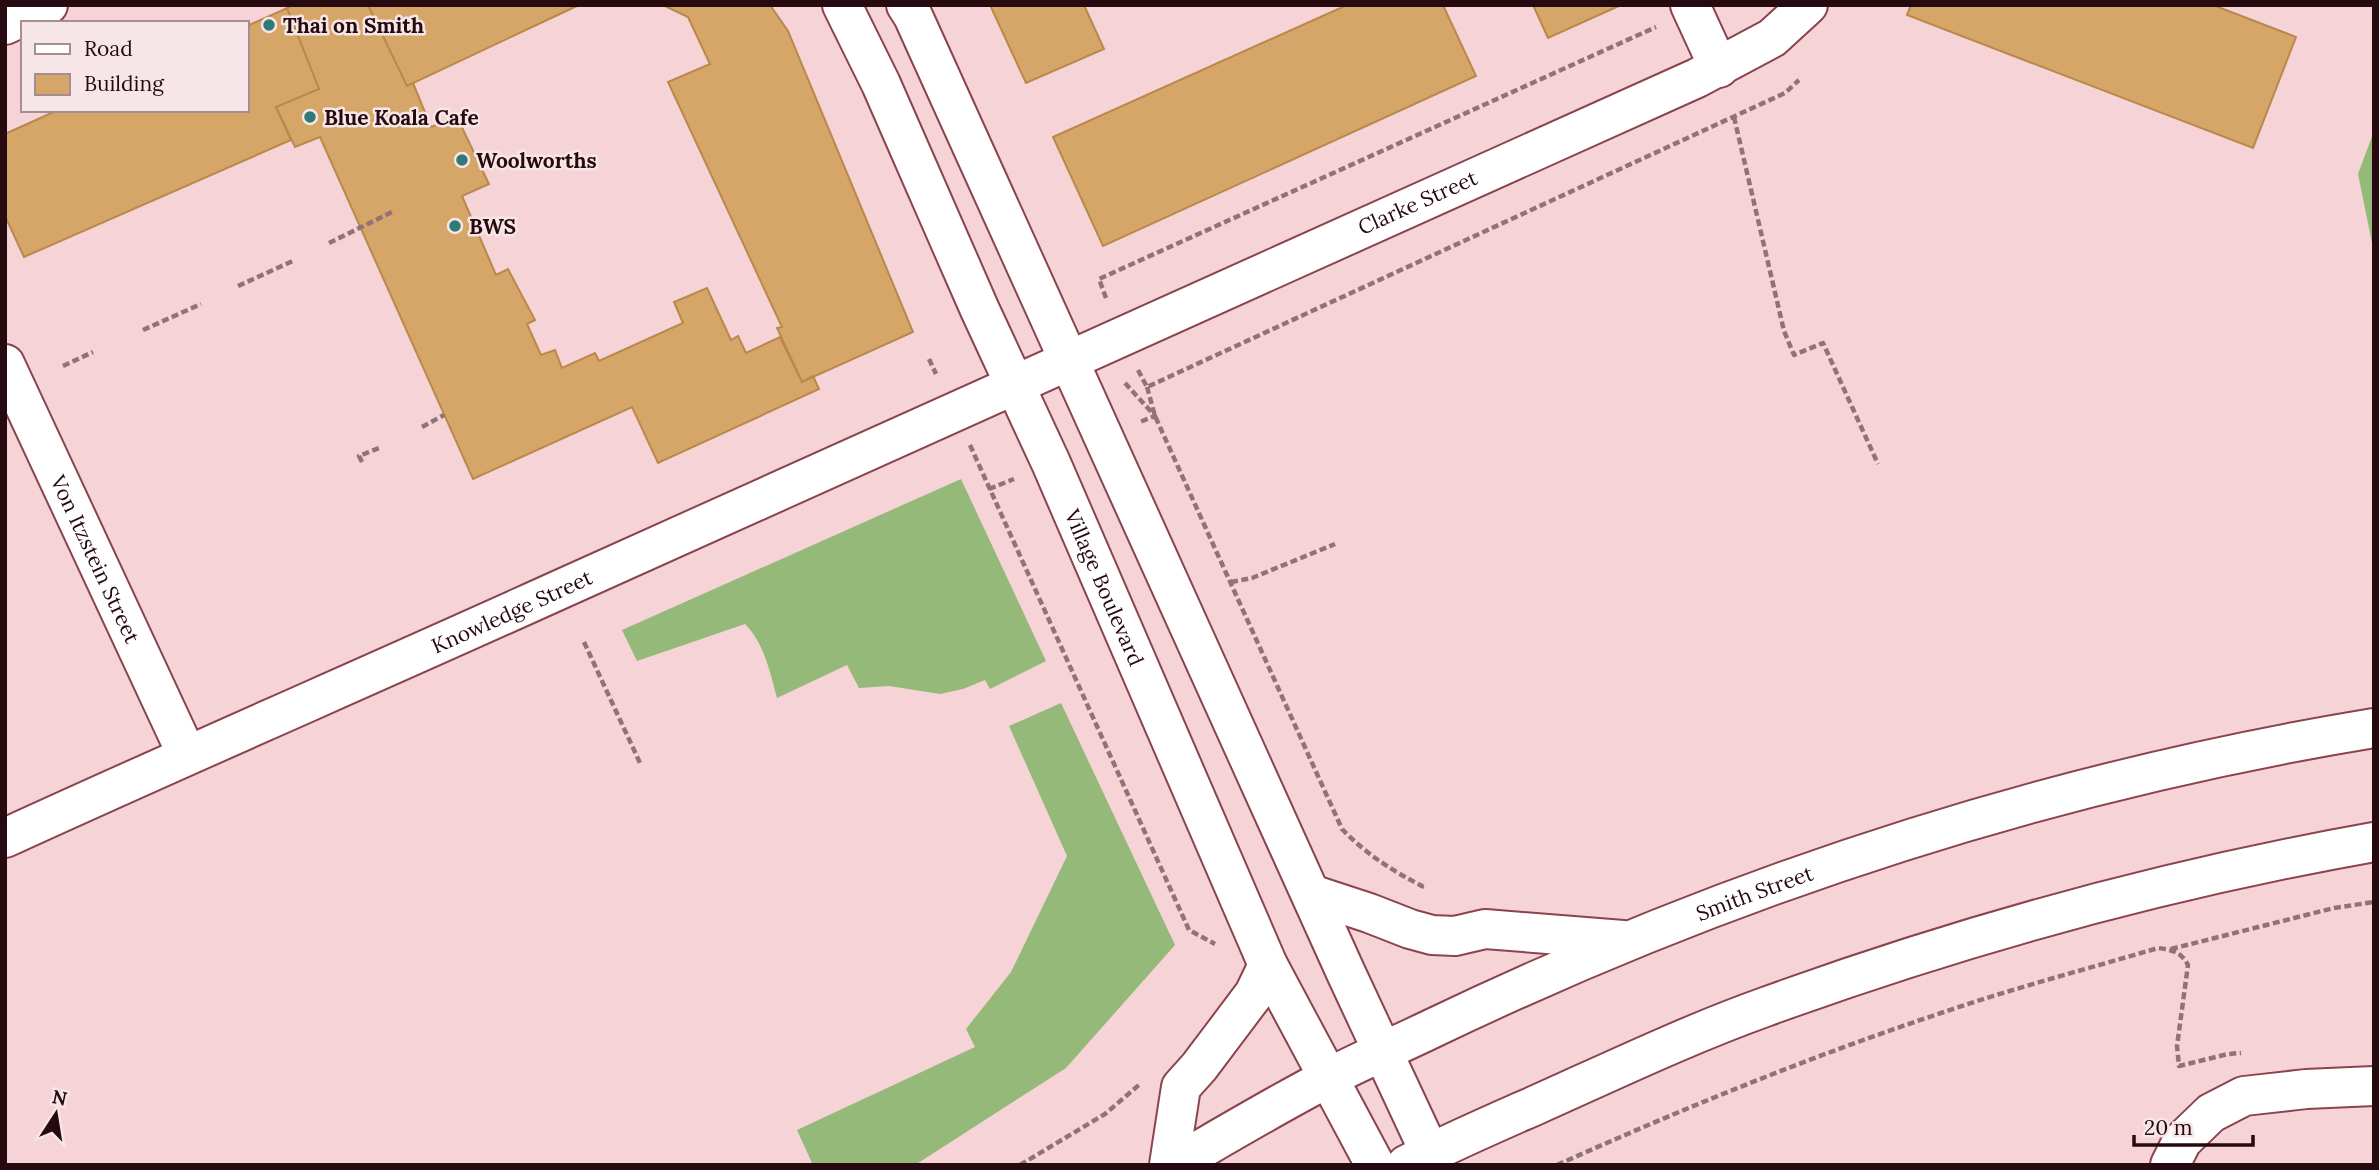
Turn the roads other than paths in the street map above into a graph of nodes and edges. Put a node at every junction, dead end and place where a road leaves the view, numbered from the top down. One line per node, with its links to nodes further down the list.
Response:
1 (48, 5): 6 (main road)
2 (842, 5): 10 (main road, Village Boulevard)
3 (906, 5): 8 (main road)
4 (1808, 5): 7 (main road, Clarke Street)
5 (1691, 8): 7 (main road)
6 (5, 25)
7 (1719, 68): 8 (main road, Clarke Street)
8 (1069, 360): 10 (main road, Clarke Street); 15 (main road)
9 (7, 374): 12 (main road, Von Itzstein Street)
10 (1016, 383): 12 (main road, Knowledge Street); 17 (main road, Village Boulevard)
11 (2374, 728): 16 (main road, Smith Street)
12 (187, 755): 13 (main road, Knowledge Street)
13 (5, 838)
14 (2374, 842): 21 (main road)
15 (1311, 894): 16 (main road); 18 (main road)
16 (1627, 940): 18 (main road, Smith Street)
17 (1268, 965): 19 (main road, Village Boulevard); 22 (main road)
18 (1383, 1051): 19 (main road, Smith Street); 21 (main road)
19 (1327, 1079): 22 (main road, Smith Street); 23 (main road, Village Boulevard)
20 (2374, 1086): 24 (main road)
21 (1418, 1159)
22 (1172, 1165)
23 (1375, 1165)
24 (2171, 1165)

